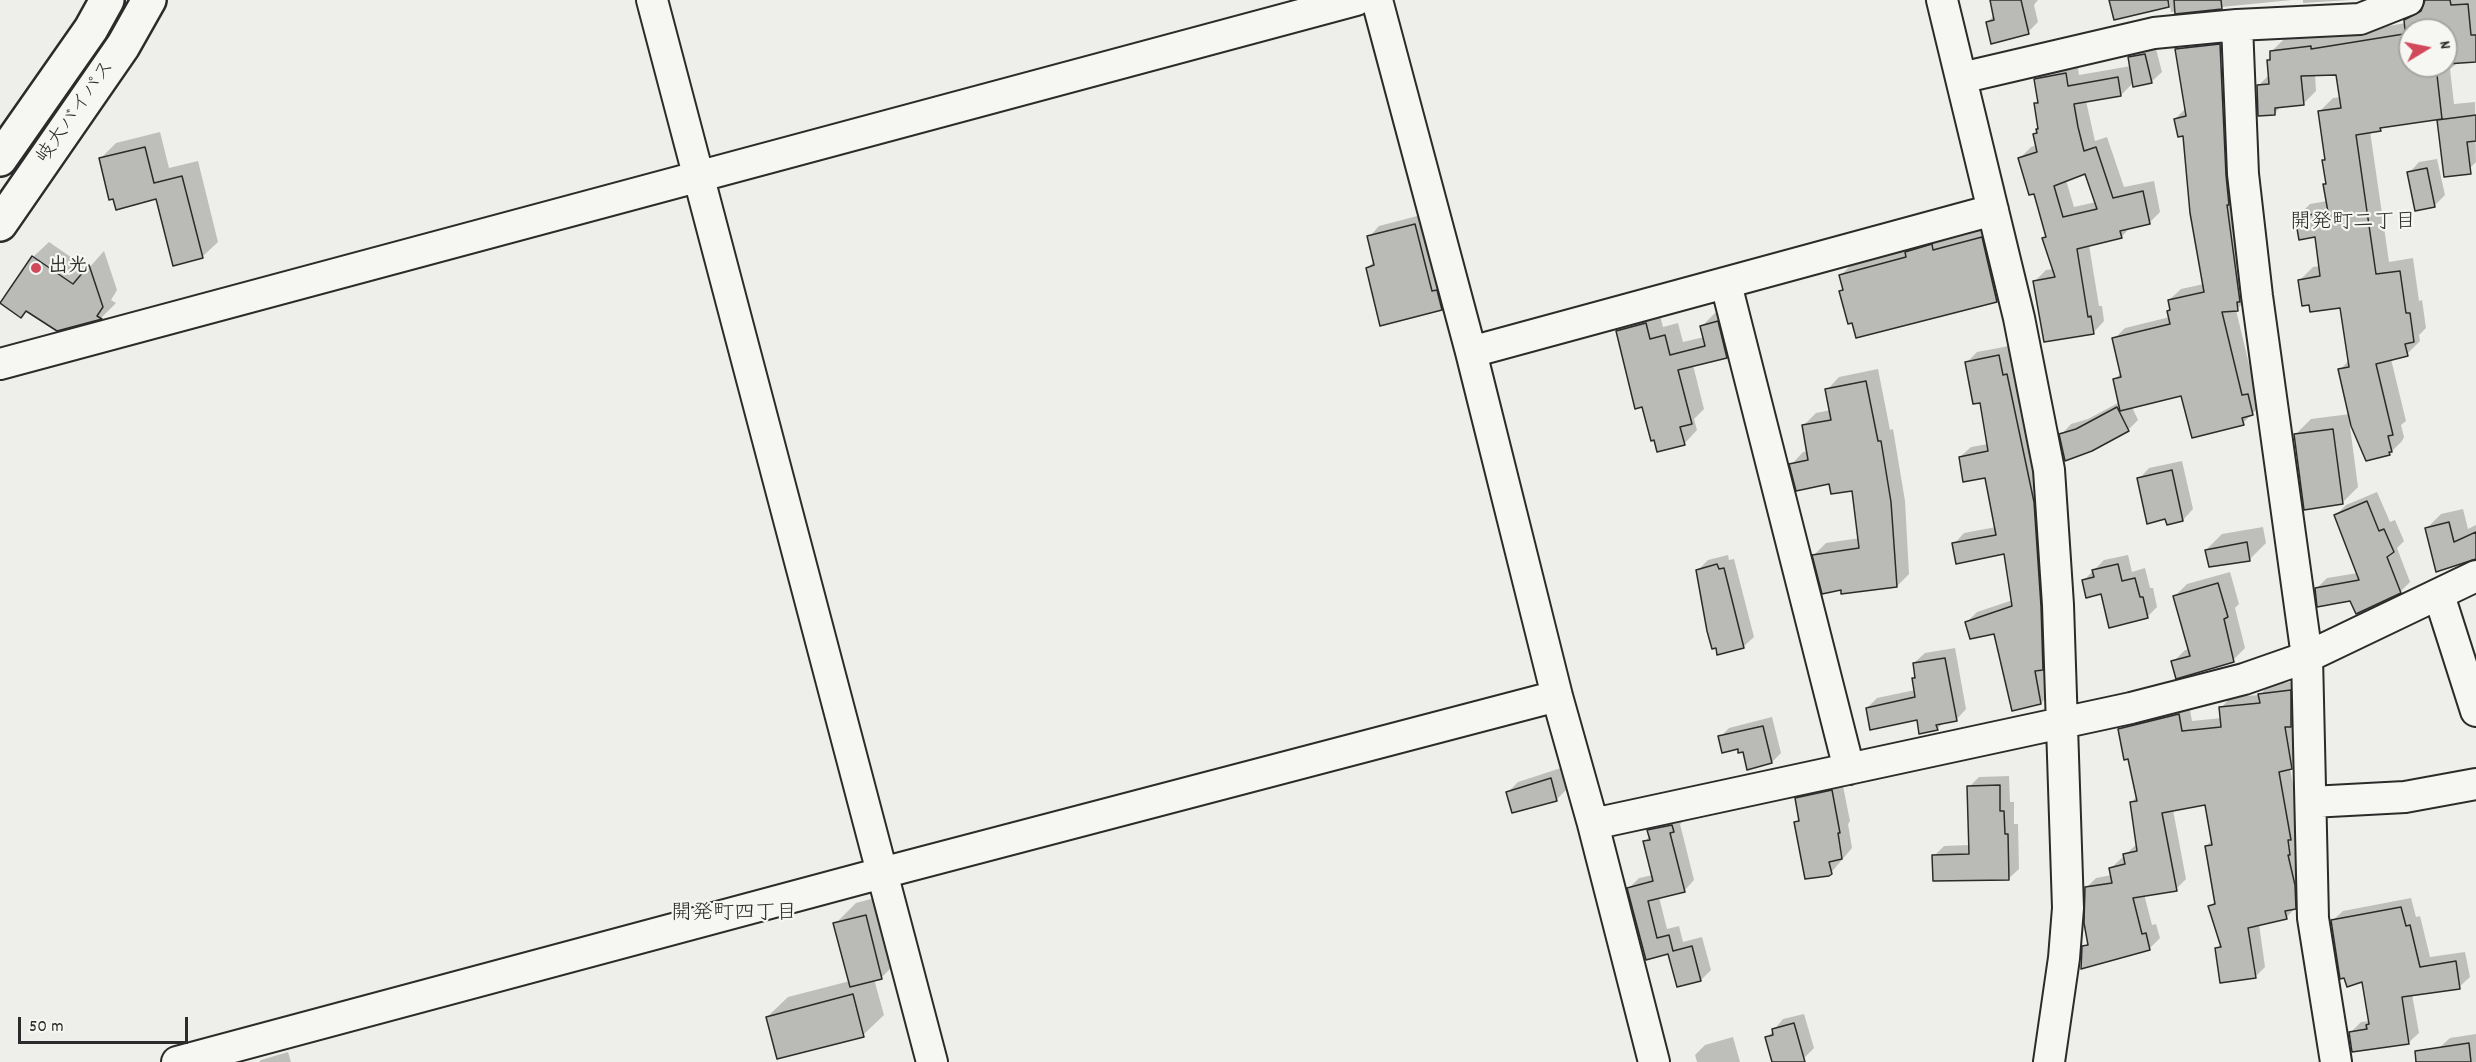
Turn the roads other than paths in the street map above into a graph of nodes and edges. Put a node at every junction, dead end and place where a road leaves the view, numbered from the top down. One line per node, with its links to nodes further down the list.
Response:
1 (107, 0): 10 (highway, 岐大バイパス)
2 (148, 0): 13 (highway, 岐大バイパス)
3 (652, 0): 11 (street)
4 (1356, 0): 11 (street)
5 (1377, 0): 15 (street)
6 (1942, 0): 9 (street)
7 (2408, 0): 8 (street)
8 (2237, 25): 9 (street); 19 (street)
9 (1961, 78): 12 (street)
10 (0, 159)
11 (699, 175): 16 (street); 27 (street)
12 (1993, 210): 14 (street); 22 (street)
13 (0, 224)
14 (1726, 284): 15 (street); 23 (street)
15 (1471, 352): 20 (street)
16 (0, 364)
17 (2476, 576): 18 (street)
18 (2439, 595): 19 (street); 21 (street)
19 (2307, 657): 22 (street); 25 (street)
20 (1557, 696): 26 (street); 27 (street)
21 (2476, 711)
22 (2062, 724): 23 (street); 31 (street)
23 (1849, 769): 26 (street)
24 (2476, 784): 25 (street)
25 (2311, 802): 32 (street)
26 (1593, 824): 30 (street)
27 (882, 873): 28 (street); 29 (street)
28 (177, 1062)
29 (932, 1062)
30 (1654, 1062)
31 (2049, 1062)
32 (2336, 1062)

